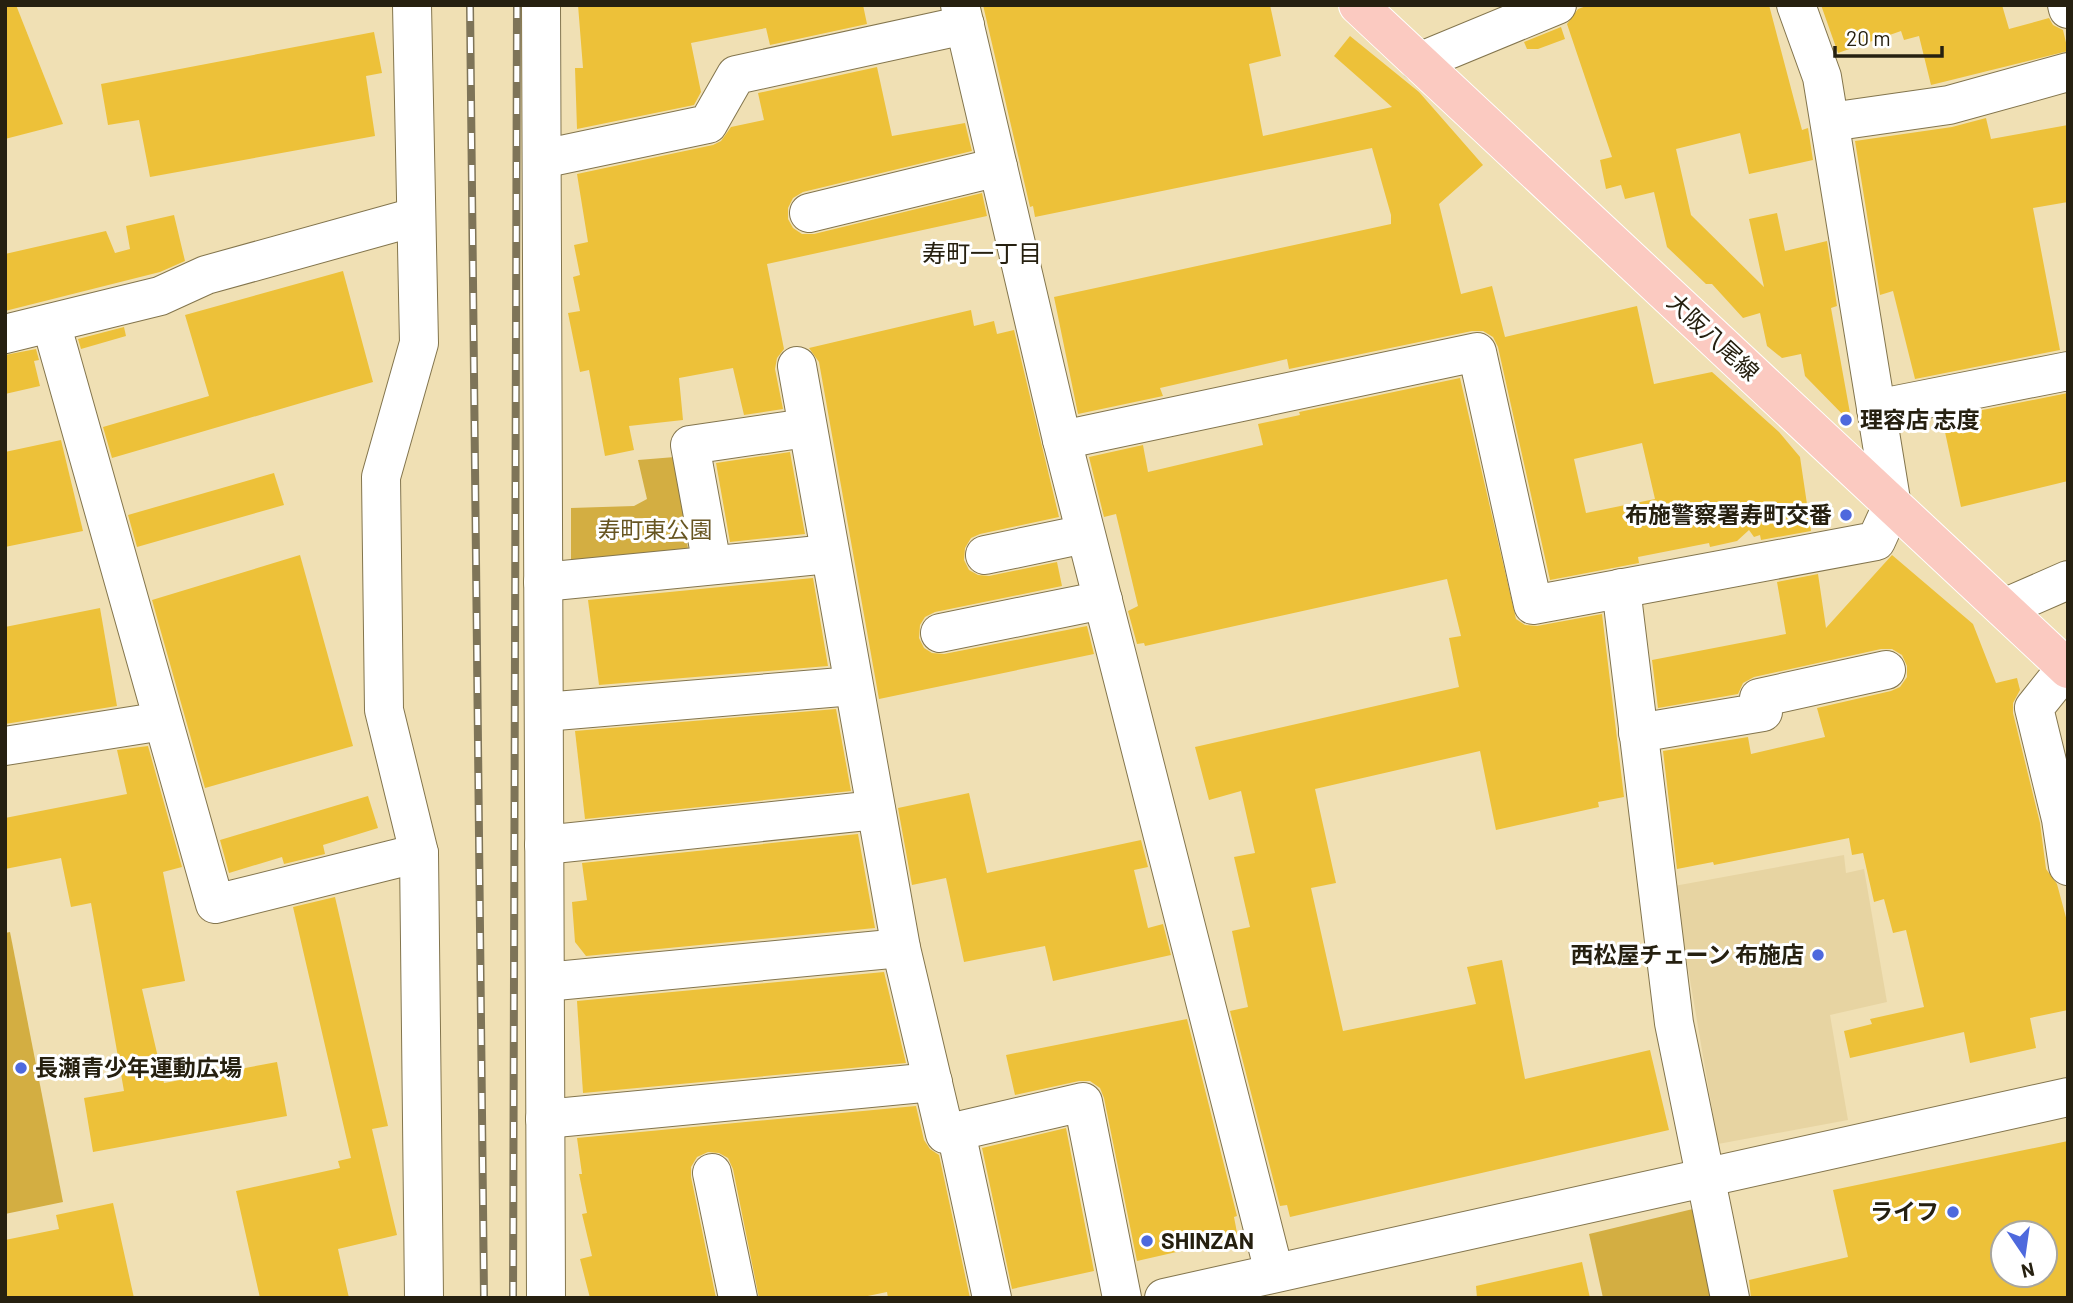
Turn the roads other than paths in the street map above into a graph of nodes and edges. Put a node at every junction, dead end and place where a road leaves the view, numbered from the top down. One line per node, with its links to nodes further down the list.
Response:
1 (412, 5): 13 (street)
2 (541, 5): 10 (street)
3 (1358, 5): 7 (main road, 大阪八尾線)
4 (1557, 5): 7 (street)
5 (1796, 5): 9 (street)
6 (962, 15): 10 (street); 11 (street)
7 (1419, 62): 21 (main road, 大阪八尾線)
8 (2068, 72): 9 (street)
9 (1830, 122): 18 (street)
10 (542, 159): 27 (street)
11 (998, 167): 12 (street); 20 (street)
12 (809, 213)
13 (415, 217): 14 (street); 41 (street)
14 (51, 323): 15 (street); 36 (street)
15 (5, 334)
16 (797, 366): 19 (street)
17 (2068, 371): 18 (street)
18 (1876, 409): 21 (street)
19 (806, 428): 23 (street); 25 (street)
20 (1062, 440): 22 (street); 28 (street)
21 (1892, 506): 28 (street); 30 (main road, 大阪八尾線)
22 (1085, 534): 24 (street); 29 (street)
23 (829, 554): 25 (street); 34 (street)
24 (985, 555)
25 (712, 565): 27 (street)
26 (2068, 580): 30 (street)
27 (543, 582): 35 (street)
28 (1621, 588): 37 (street)
29 (1103, 600): 31 (street); 51 (street)
30 (2004, 608): 32 (main road, 大阪八尾線)
31 (940, 633)
32 (2067, 669): 42 (street)
33 (1886, 670): 37 (street)
34 (853, 686): 35 (street); 39 (street)
35 (544, 712): 40 (street)
36 (163, 721): 38 (street); 41 (street)
37 (1638, 733): 50 (street)
38 (5, 746)
39 (876, 810): 40 (street); 43 (street)
40 (544, 845): 44 (street)
41 (419, 853): 52 (street)
42 (2068, 866)
43 (901, 948): 44 (street); 45 (street)
44 (545, 982): 47 (street)
45 (933, 1082): 47 (street); 48 (street)
46 (2068, 1097): 50 (street)
47 (545, 1119): 53 (street)
48 (956, 1132): 55 (street); 56 (street)
49 (712, 1173): 54 (street)
50 (1703, 1179): 51 (street); 58 (street)
51 (1274, 1272): 57 (street)
52 (424, 1298)
53 (546, 1298)
54 (738, 1298)
55 (992, 1298)
56 (1122, 1298)
57 (1164, 1298)
58 (1730, 1298)

